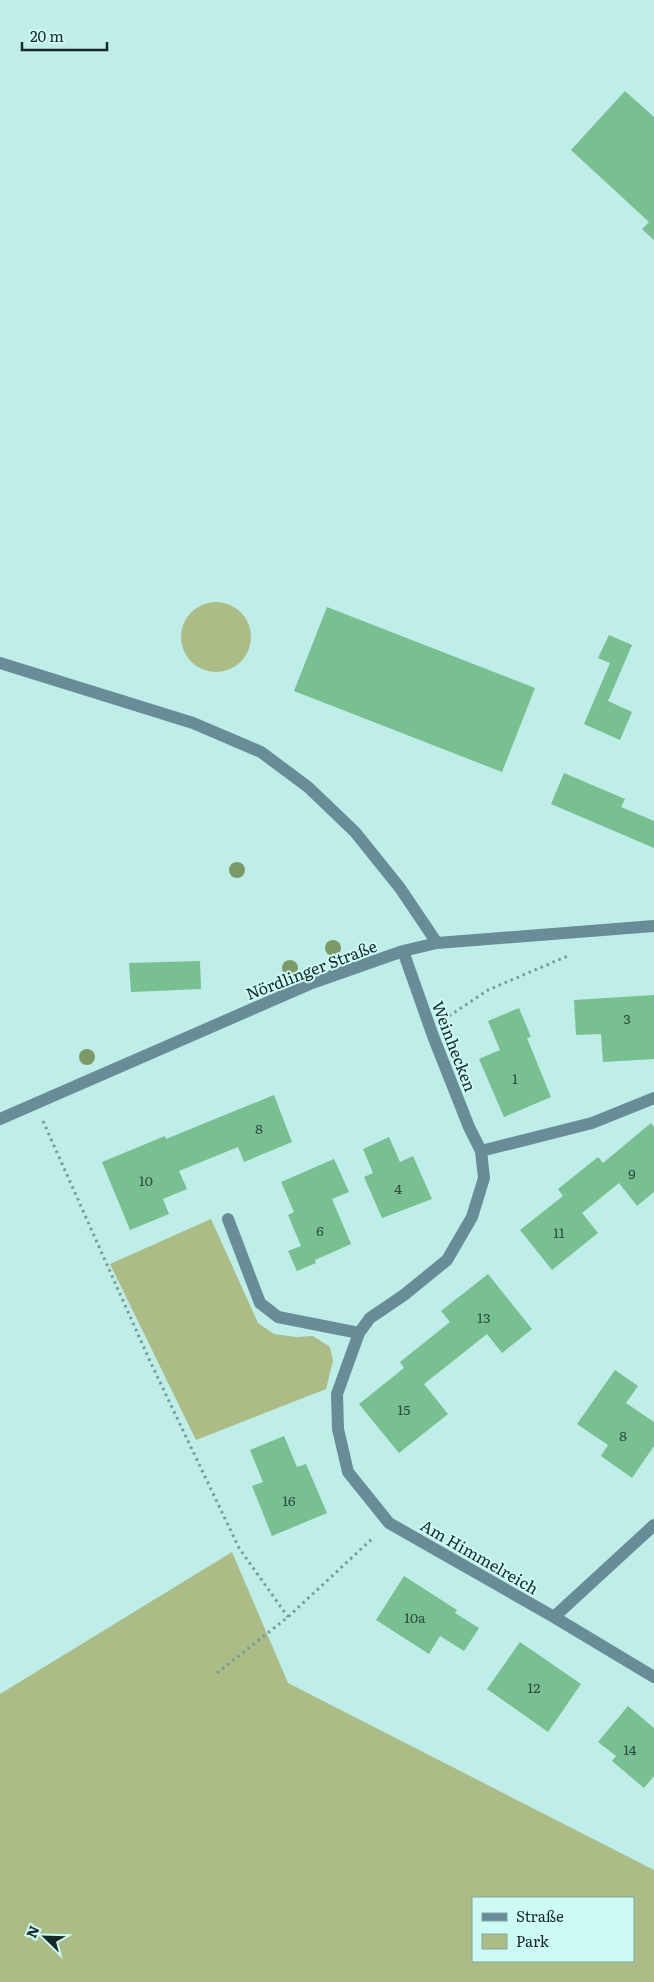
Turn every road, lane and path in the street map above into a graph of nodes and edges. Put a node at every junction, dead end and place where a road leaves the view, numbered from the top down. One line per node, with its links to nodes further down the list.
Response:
1 (0, 663): 3 (street)
2 (654, 926): 3 (street, Nördlinger Straße)
3 (437, 942): 4 (street, Nördlinger Straße)
4 (403, 951): 6 (street, Weinhecken); 8 (street, Nördlinger Straße)
5 (580, 954): 6 (path)
6 (433, 1036): 10 (street, Weinhecken)
7 (654, 1098): 10 (street)
8 (35, 1103): 9 (street, Nördlinger Straße); 15 (path)
9 (0, 1119)
10 (481, 1151): 12 (street, Weinhecken)
11 (228, 1219): 12 (street)
12 (359, 1334): 13 (street, Weinhecken)
13 (389, 1523): 15 (path); 16 (street, Am Himmelreich)
14 (654, 1525): 16 (street)
15 (288, 1617): 17 (path)
16 (554, 1617): 18 (street, Am Himmelreich)
17 (217, 1672)
18 (654, 1677)

